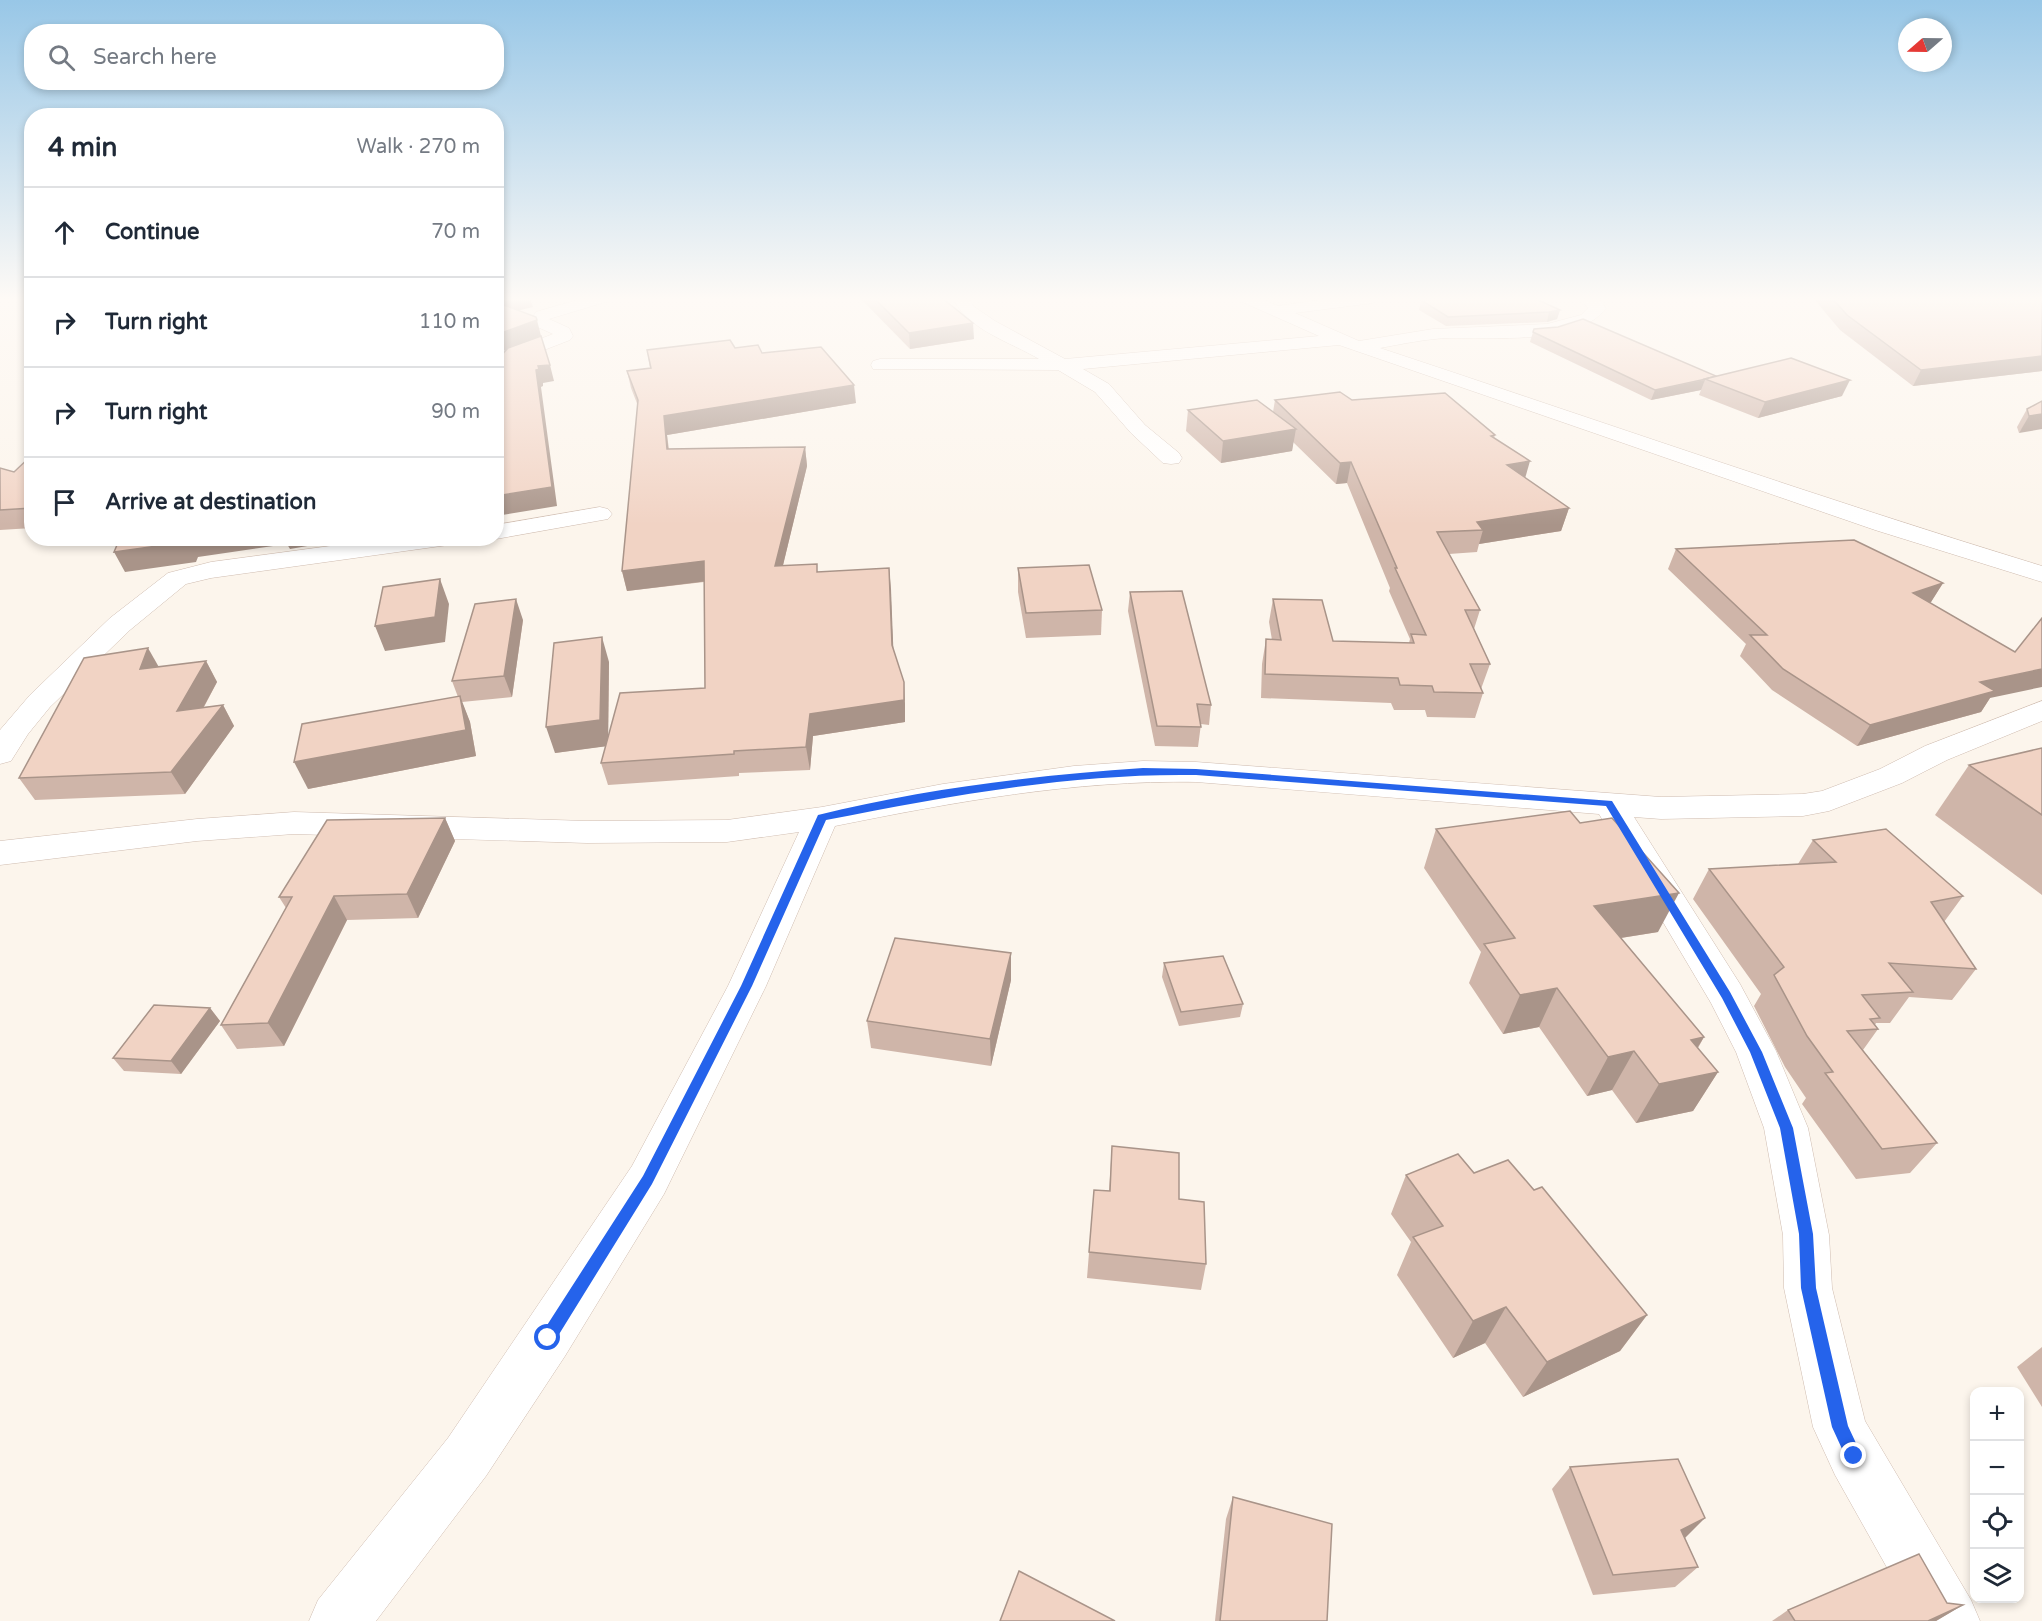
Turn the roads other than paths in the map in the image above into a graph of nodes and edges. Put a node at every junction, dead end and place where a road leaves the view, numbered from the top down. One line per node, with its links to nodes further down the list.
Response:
1 (1076, 374): 3 (street)
2 (1439, 374): 7 (street)
3 (1171, 458)
4 (600, 514): 5 (street)
5 (504, 531)
6 (389, 546): 9 (street)
7 (2042, 574)
8 (2042, 710): 10 (street)
9 (0, 754)
10 (1609, 803): 11 (street); 14 (street)
11 (822, 818): 12 (street); 13 (street)
12 (0, 853)
13 (339, 1621)
14 (1950, 1621)

